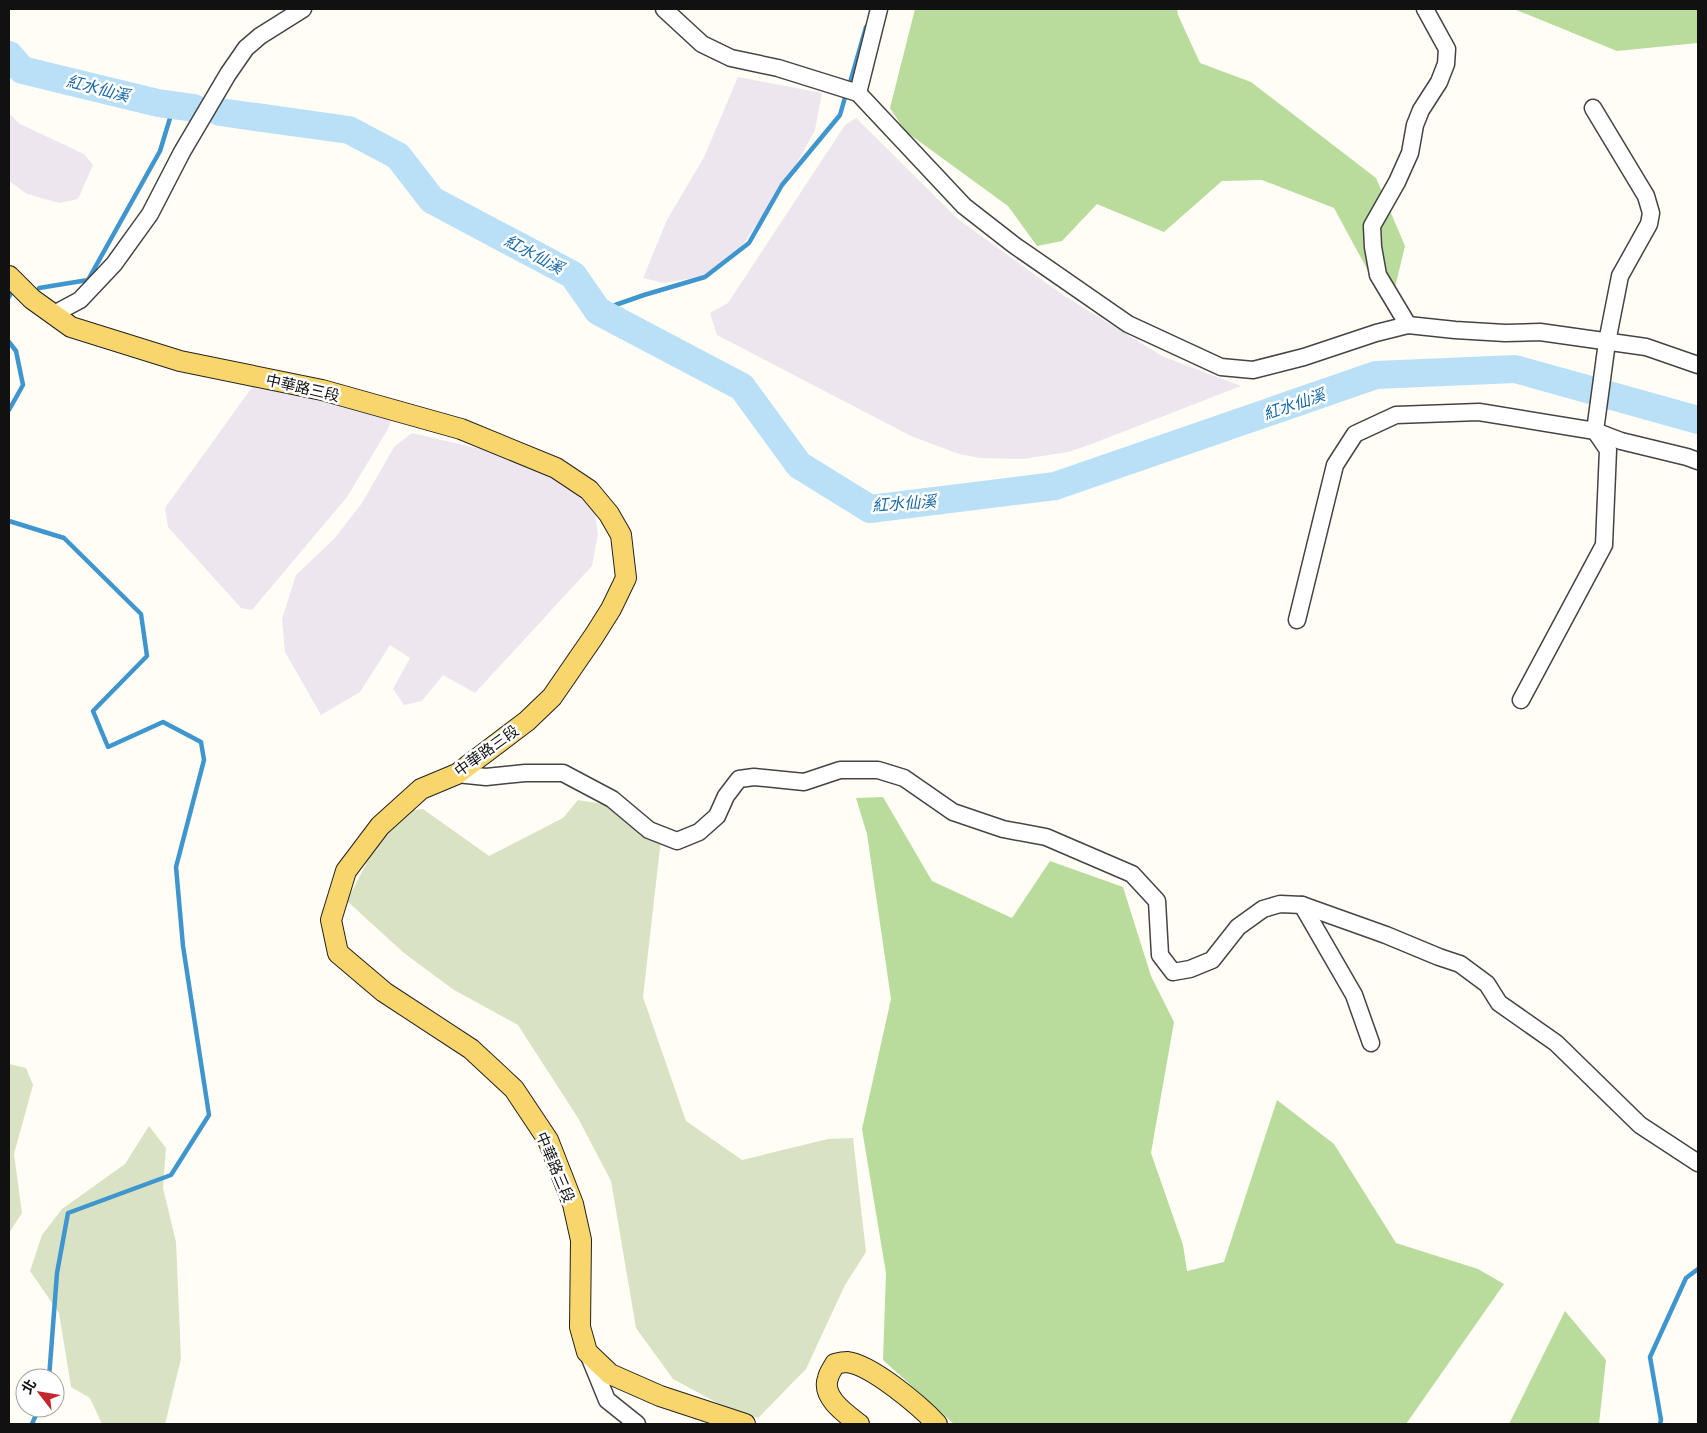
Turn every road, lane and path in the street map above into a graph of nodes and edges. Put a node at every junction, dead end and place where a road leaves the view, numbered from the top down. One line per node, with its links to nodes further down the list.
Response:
1 (303, 9): 8 (street)
2 (664, 9): 5 (street)
3 (879, 9): 5 (street)
4 (1425, 9): 9 (street)
5 (857, 92): 9 (street)
6 (1593, 108): 10 (street)
7 (9, 276): 8 (main road, 中華路三段)
8 (52, 315): 16 (main road, 中華路三段)
9 (1408, 325): 10 (street)
10 (1607, 342): 11 (street); 12 (street)
11 (1698, 365)
12 (1595, 430): 13 (street); 14 (street); 15 (street)
13 (1698, 461)
14 (1297, 620)
15 (1522, 700)
16 (456, 774): 17 (street); 20 (main road, 中華路三段)
17 (1302, 905): 18 (street); 19 (street)
18 (1371, 1042)
19 (1698, 1163)
20 (587, 1352): 21 (street); 22 (main road)
21 (637, 1424)
22 (744, 1424)
23 (859, 1424): 24 (main road)
24 (937, 1424)

